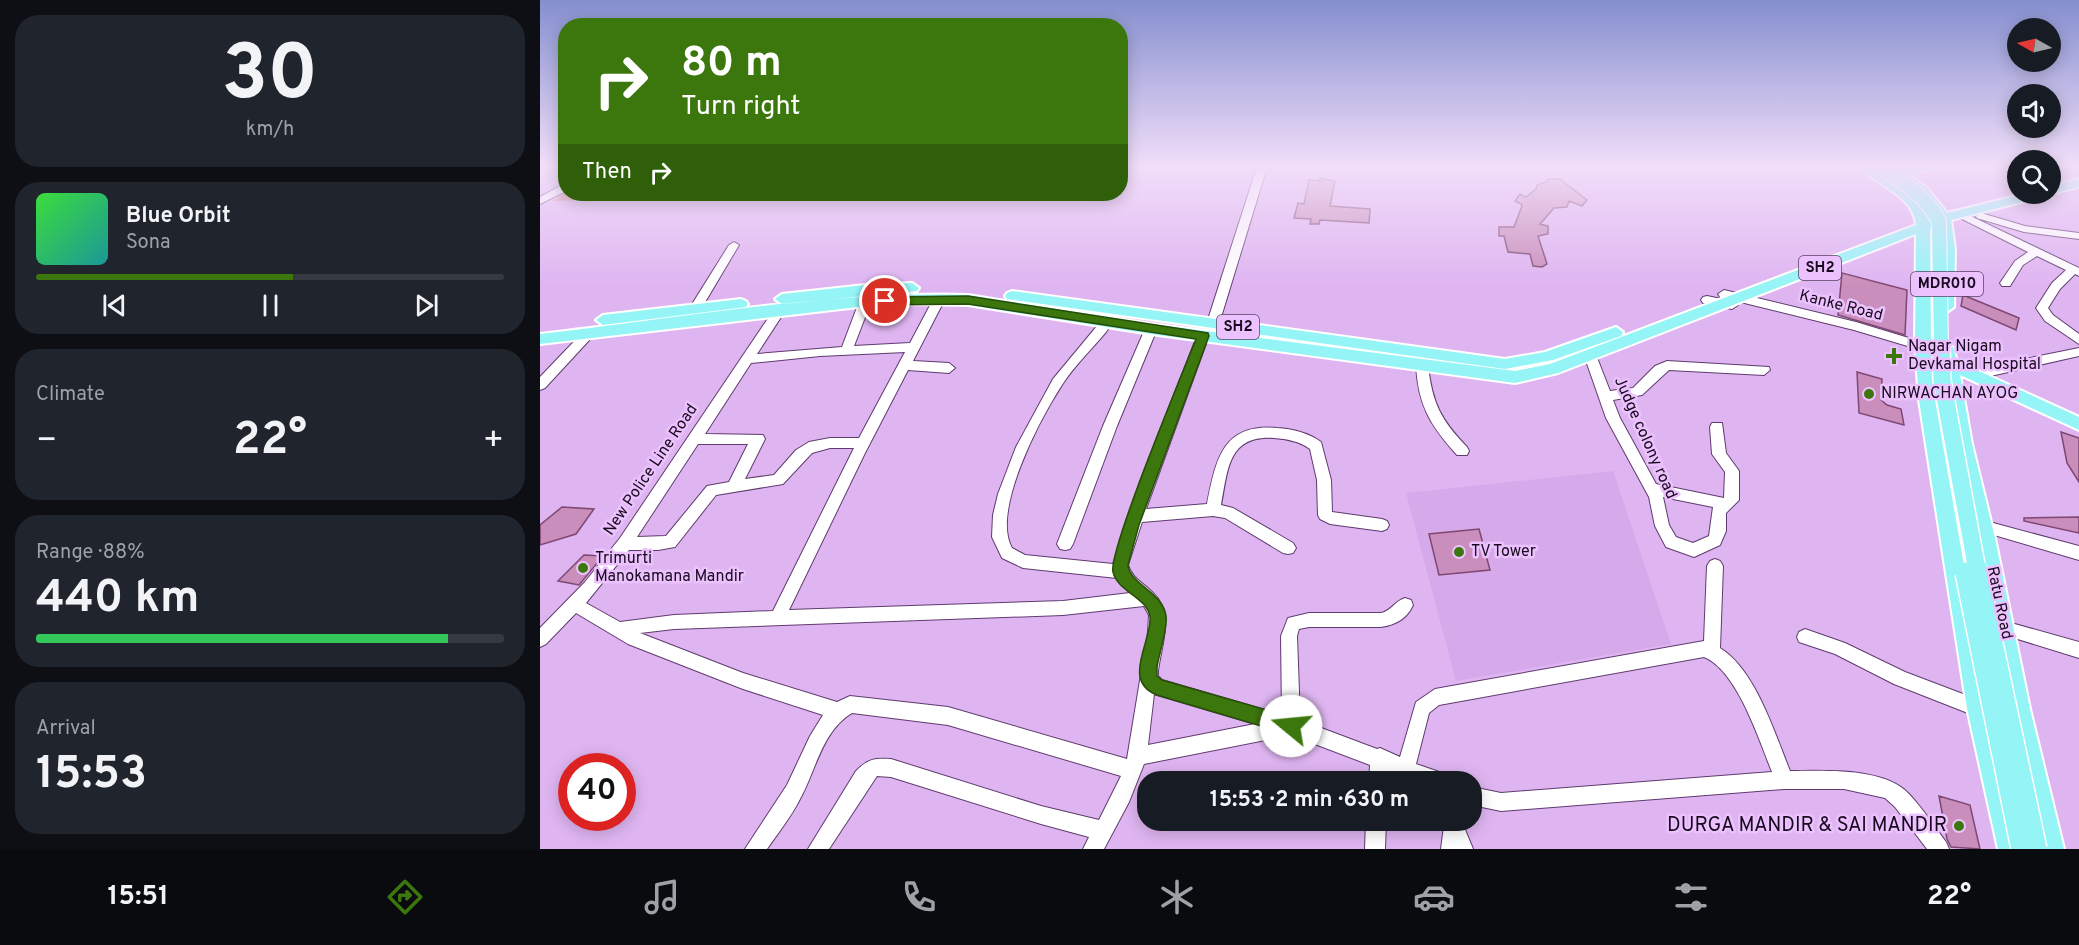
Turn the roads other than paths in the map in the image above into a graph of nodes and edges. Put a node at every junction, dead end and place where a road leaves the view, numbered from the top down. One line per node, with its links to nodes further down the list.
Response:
1 (1249, 207): 23 (street)
2 (1917, 207): 8 (main road)
3 (1924, 207): 85 (main road, bridge)
4 (1932, 207): 93 (main road, bridge)
5 (1944, 207): 7 (main road)
6 (1985, 207): 7 (main road)
7 (1954, 214): 8 (main road); 9 (street); 11 (street); 33 (main road, MDR010)
8 (1923, 224): 14 (main road, SH2); 16 (main road, SH2); 28 (main road, MDR010)
9 (2079, 236)
10 (734, 244): 18 (street)
11 (2037, 251): 12 (street); 13 (street)
12 (2077, 270): 26 (street)
13 (2006, 283)
14 (1741, 298): 16 (main road, SH2); 28 (street, Kanke Road)
15 (939, 299): 17 (main road, SH2); 20 (main road, SH2); 27 (street)
16 (1725, 299): 23 (main road, SH2); 28 (street, Kanke Road); 31 (main road, SH2)
17 (865, 302): 19 (main road, SH2); 29 (street)
18 (695, 309): 21 (main road, SH2); 23 (main road, SH2)
19 (779, 311): 24 (main road, SH2); 32 (street, New Police Line Road)
20 (1106, 322): 22 (main road, SH2); 59 (street)
21 (540, 329)
22 (1151, 329): 23 (main road, SH2); 55 (street)
23 (1208, 332): 35 (main road, SH2); 51 (street)
24 (589, 333): 25 (main road, SH2); 39 (street)
25 (540, 339)
26 (2079, 340)
27 (913, 347): 29 (street); 34 (street)
28 (1923, 350): 33 (main road); 71 (main road)
29 (846, 351): 32 (street)
30 (2079, 352): 38 (street)
31 (1590, 355): 35 (main road, SH2); 40 (street, Judge colony road)
32 (749, 359): 44 (street, New Police Line Road)
33 (1948, 360): 38 (main road); 42 (main road); 53 (main road, Ratu Road)
34 (903, 365): 36 (street); 45 (street)
35 (1422, 365): 46 (street)
36 (950, 368)
37 (1764, 370): 40 (street)
38 (1986, 372): 41 (main road)
39 (540, 385)
40 (1605, 396): 48 (street, Judge colony road)
41 (2079, 415)
42 (2079, 424)
43 (1717, 428): 49 (street, Judge colony road)
44 (693, 439): 47 (street); 54 (street, New Police Line Road)
45 (863, 443): 47 (street); 63 (street)
46 (1462, 451)
47 (734, 486): 54 (street)
48 (1652, 489): 49 (street); 49 (street, Judge colony road)
49 (1726, 504)
50 (1213, 510): 51 (street); 52 (street); 56 (street)
51 (1135, 516): 59 (street)
52 (1382, 525)
53 (1982, 526): 57 (street); 64 (main road, Ratu Road)
54 (625, 543): 61 (street, New Police Line Road)
55 (1065, 543)
56 (1288, 548)
57 (2079, 554)
58 (1715, 566): 68 (street)
59 (1121, 572): 60 (street)
60 (1149, 598): 63 (street); 70 (street)
61 (574, 604): 65 (street); 67 (street, New Police Line Road)
62 (1405, 605): 73 (street)
63 (777, 619): 65 (street)
64 (2004, 628): 69 (street); 95 (main road, Ratu Road)
65 (619, 630): 72 (street)
66 (1805, 637): 71 (street)
67 (540, 639)
68 (1712, 649): 76 (street); 79 (street)
69 (2079, 650)
70 (1149, 679): 73 (street); 75 (street)
71 (1978, 708): 85 (main road)
72 (839, 711): 75 (street); 86 (street)
73 (1291, 726): 74 (street); 75 (street)
74 (1380, 757): 76 (street); 77 (street)
75 (1134, 763): 81 (street)
76 (1406, 767): 78 (street)
77 (1379, 771)
78 (1415, 771)
79 (1784, 780): 80 (street); 92 (street)
80 (1482, 798)
81 (1103, 831): 87 (street); 88 (street)
82 (1376, 831): 89 (street)
83 (1452, 831): 90 (street)
84 (1455, 831): 91 (street)
85 (2013, 846): 94 (street)
86 (755, 849)
87 (818, 849)
88 (1093, 849)
89 (1375, 849)
90 (1451, 849)
91 (1463, 849)
92 (1939, 849)
93 (2036, 849)
94 (2040, 849)
95 (2052, 849)

